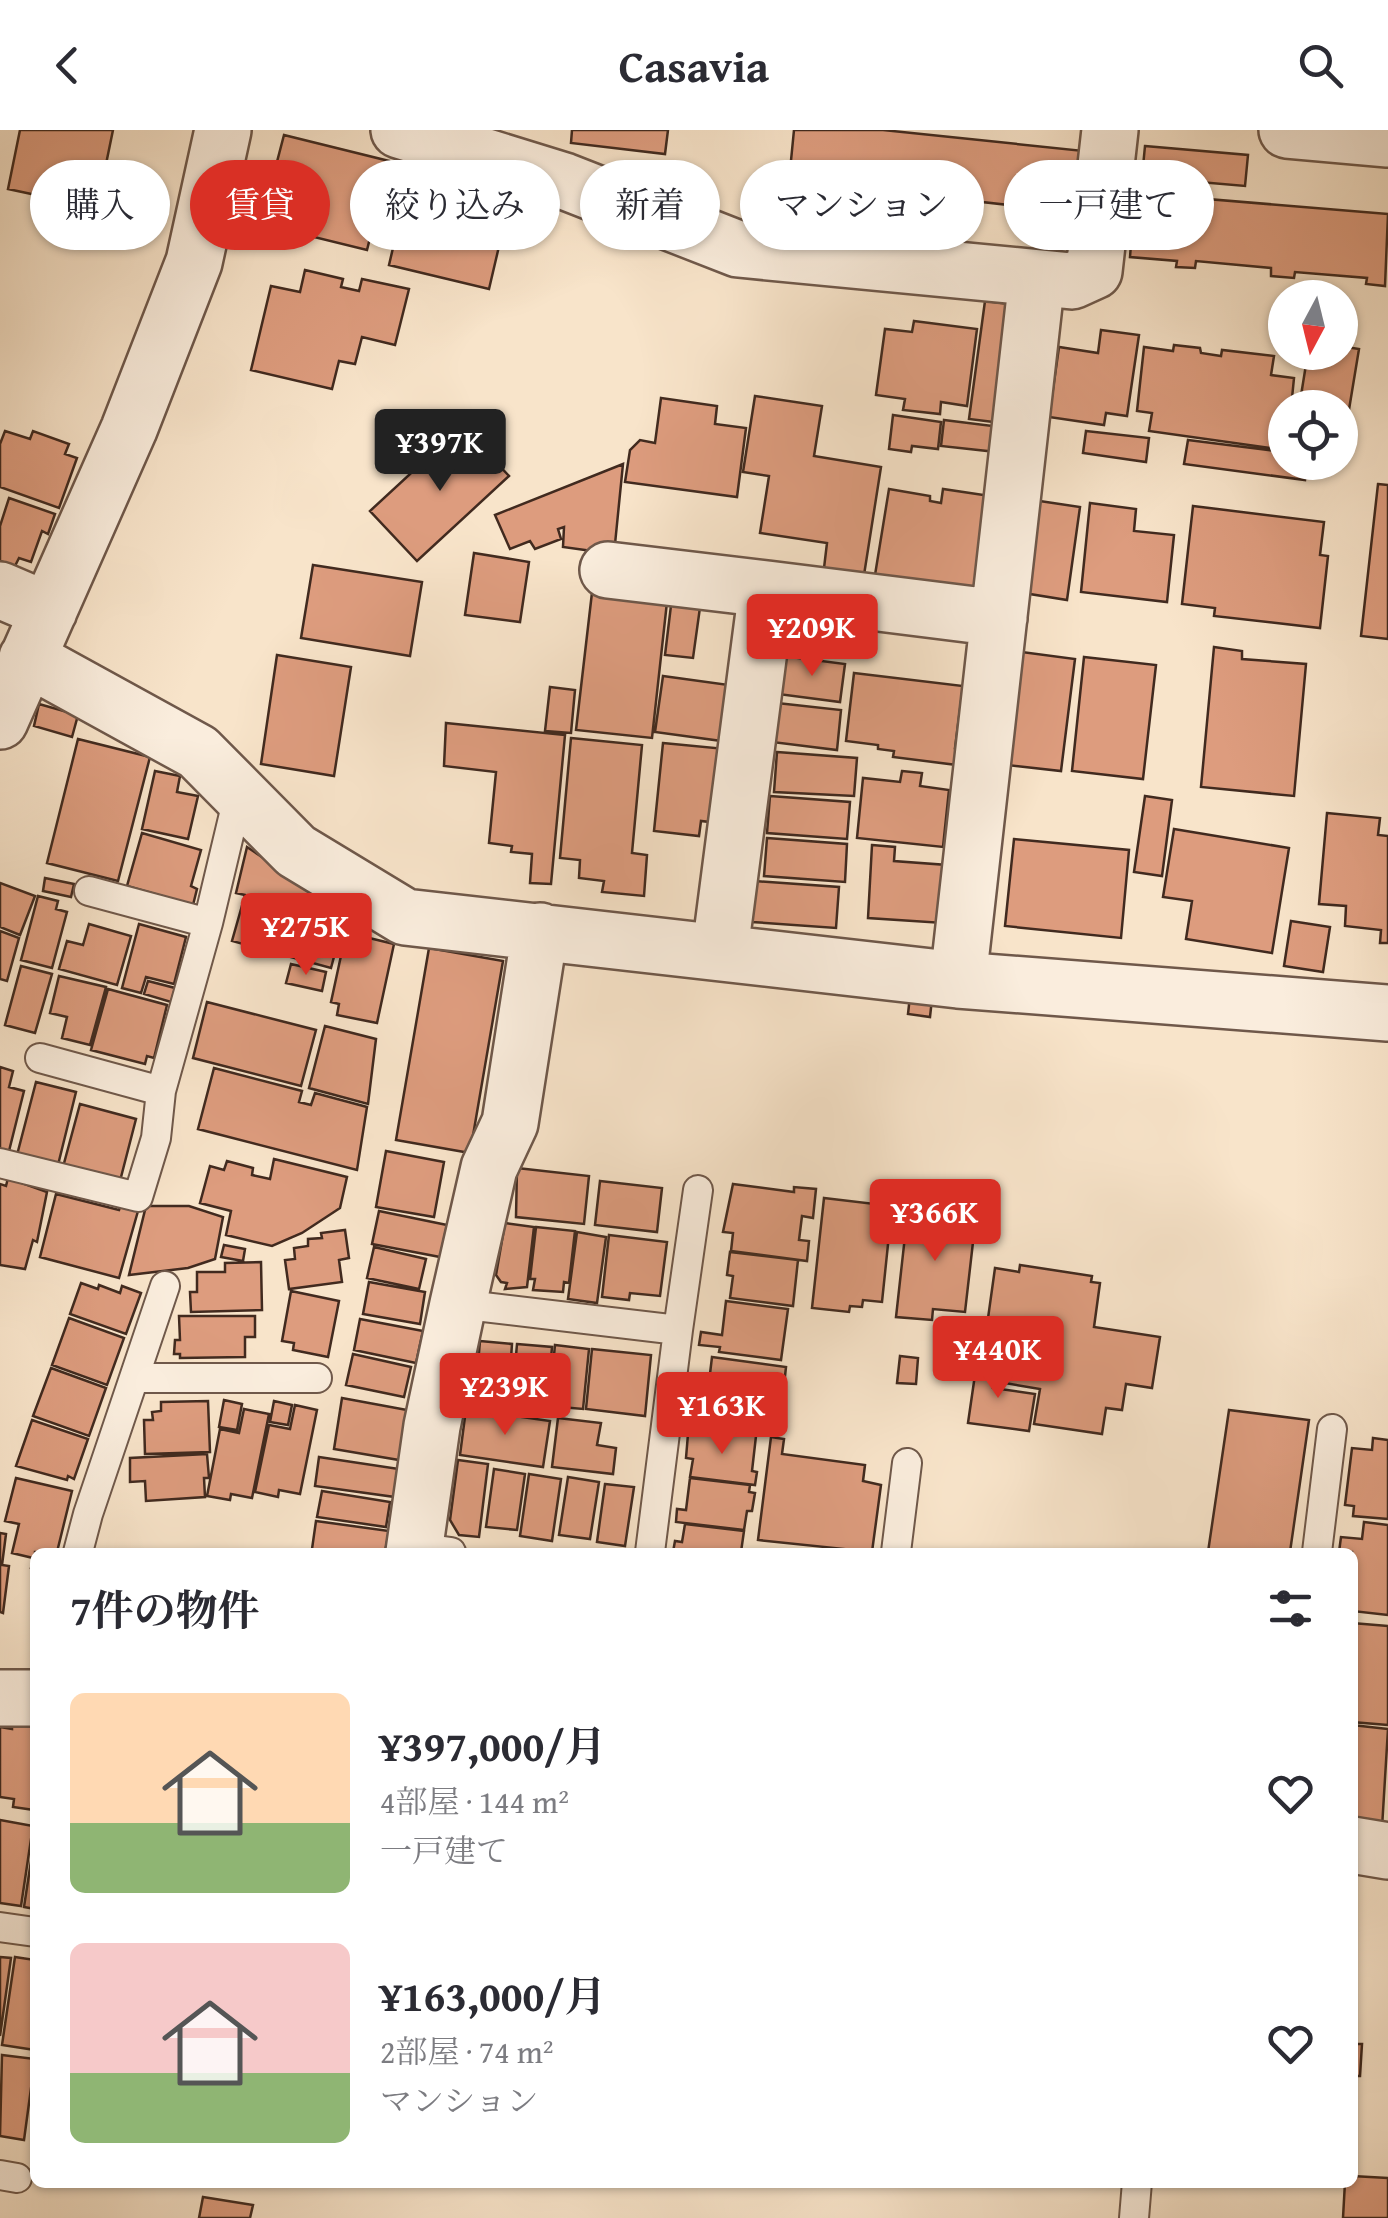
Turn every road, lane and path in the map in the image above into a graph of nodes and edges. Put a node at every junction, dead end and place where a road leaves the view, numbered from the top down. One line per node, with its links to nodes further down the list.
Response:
1 (222, 130): 10 (street)
2 (399, 130): 6 (street)
3 (1110, 130): 6 (street)
4 (1287, 130): 5 (street)
5 (1388, 139)
6 (1037, 278): 9 (street)
7 (608, 570): 8 (street)
8 (767, 589): 9 (street); 16 (street)
9 (999, 618): 17 (street)
10 (25, 619): 11 (street); 12 (street)
11 (0, 720)
12 (239, 793): 14 (lane); 15 (street)
13 (88, 891): 14 (lane)
14 (208, 923): 20 (lane)
15 (540, 931): 16 (street); 24 (street)
16 (720, 950): 17 (street)
17 (958, 980): 18 (street)
18 (1388, 1013)
19 (40, 1058): 20 (lane)
20 (161, 1091): 21 (lane)
21 (0, 1163)
22 (698, 1190): 25 (lane)
23 (165, 1286): 26 (lane)
24 (458, 1304): 25 (lane); 31 (street)
25 (678, 1330): 32 (lane)
26 (135, 1378): 27 (lane); 30 (lane)
27 (317, 1378)
28 (1332, 1430): 34 (lane)
29 (906, 1463): 33 (lane)
30 (79, 1548)
31 (426, 1548)
32 (651, 1548)
33 (896, 1548)
34 (1317, 1548)
35 (1358, 1846): 36 (street)
36 (1388, 1851)
37 (0, 1927): 38 (lane)
38 (30, 1931)
39 (1136, 2188): 40 (lane)
40 (1134, 2218)

